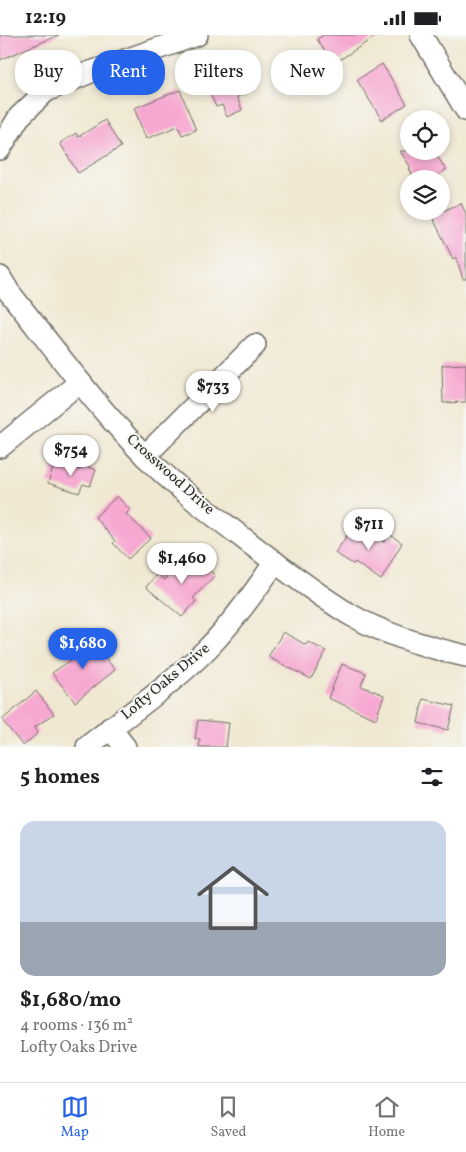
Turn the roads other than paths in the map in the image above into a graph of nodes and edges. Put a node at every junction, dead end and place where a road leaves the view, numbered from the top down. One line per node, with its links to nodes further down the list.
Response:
1 (197, 35): 4 (street)
2 (421, 35): 3 (street)
3 (466, 110)
4 (2, 143)
5 (0, 277): 7 (street, Crosswood Drive)
6 (255, 345): 9 (street)
7 (80, 382): 8 (street); 9 (street, Crosswood Drive)
8 (0, 447)
9 (145, 456): 10 (street, Crosswood Drive)
10 (275, 562): 11 (street, Crosswood Drive); 12 (street, Lofty Oaks Drive)
11 (466, 656)
12 (110, 729): 13 (street, Lofty Oaks Drive); 14 (street)
13 (87, 747)
14 (125, 747)

